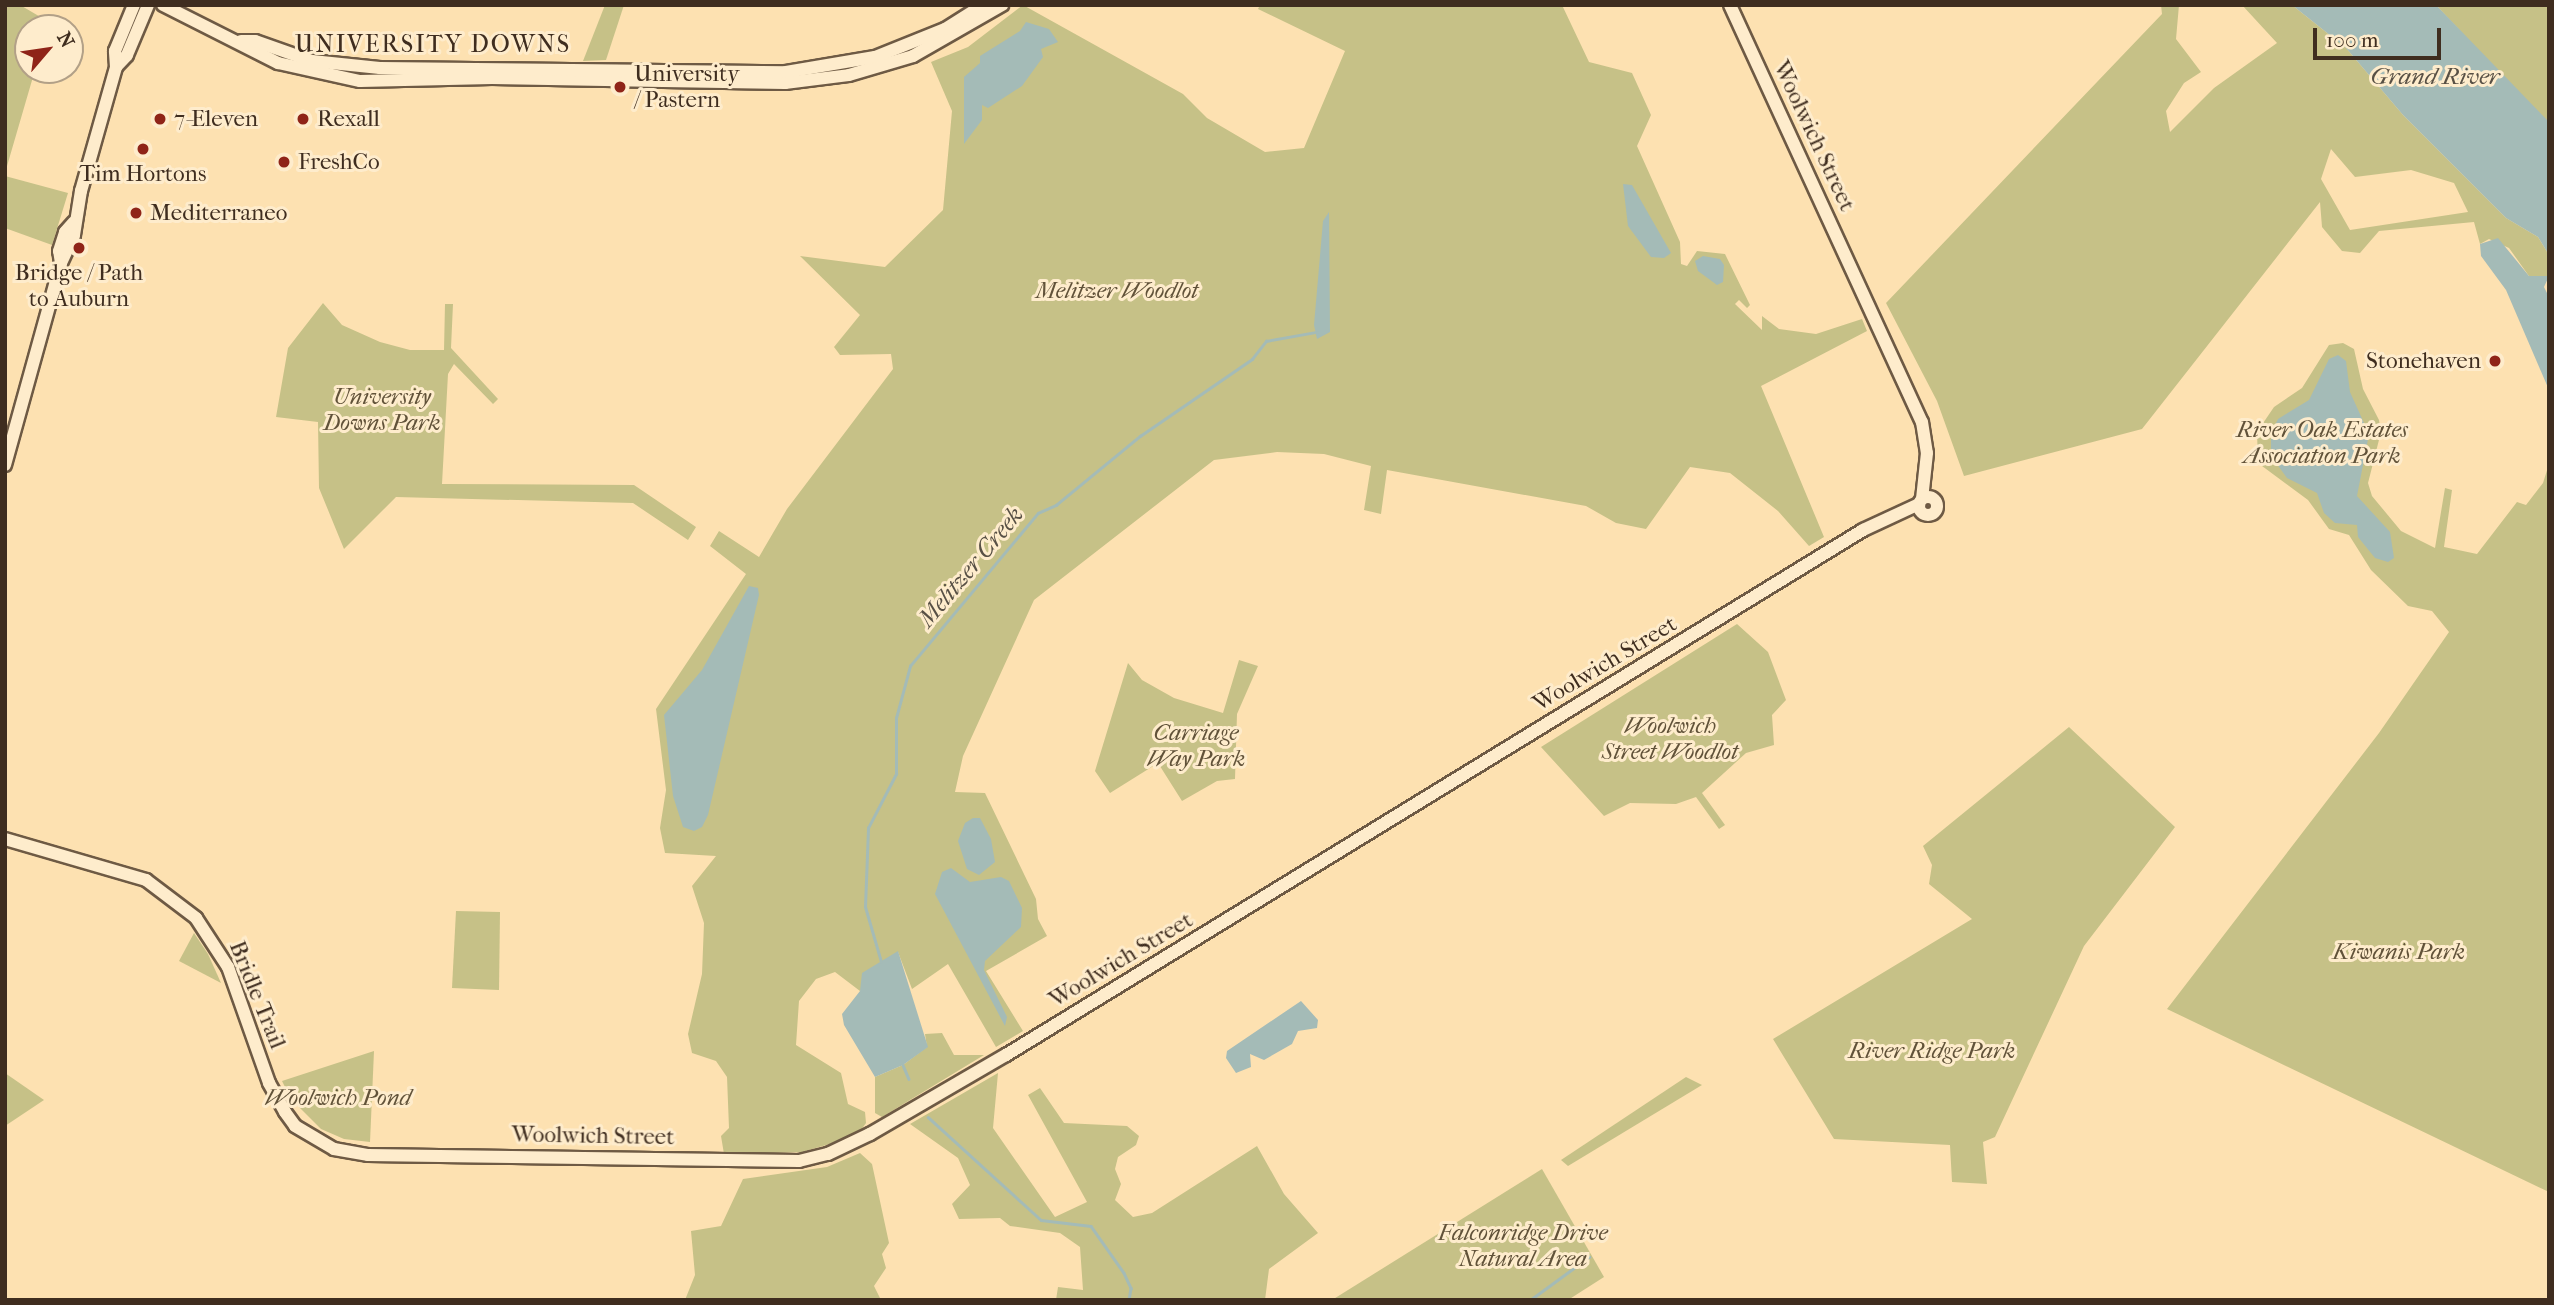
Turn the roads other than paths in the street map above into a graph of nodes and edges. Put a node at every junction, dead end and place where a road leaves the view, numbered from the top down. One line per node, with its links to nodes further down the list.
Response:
1 (134, 5): 8 (street)
2 (148, 5): 8 (street)
3 (163, 5): 7 (street)
4 (983, 5): 7 (street)
5 (1002, 5): 7 (street)
6 (1730, 5): 11 (street, Woolwich Street)
7 (241, 41)
8 (116, 67): 9 (street)
9 (5, 465)
10 (5, 839): 11 (street, Bridle Trail)
11 (295, 1126)

